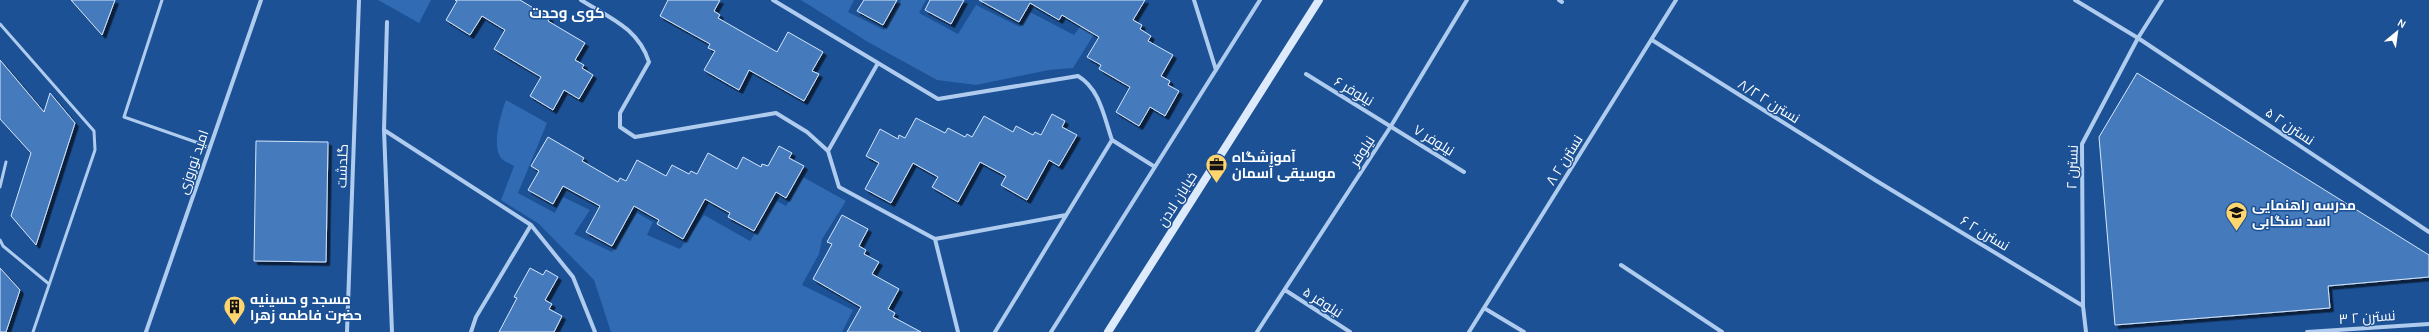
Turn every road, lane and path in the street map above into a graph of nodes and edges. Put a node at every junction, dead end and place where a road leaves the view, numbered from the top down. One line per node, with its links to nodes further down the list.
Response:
1 (162, 0): 24 (lane)
2 (261, 0): 24 (street, امید نوروزی)
3 (359, 0): 44 (street, گلدشت)
4 (581, 0): 25 (street)
5 (773, 0): 18 (street)
6 (1194, 0): 19 (street)
7 (1260, 0): 13 (street)
8 (1319, 0): 51 (street, خیابان لادن)
9 (1467, 0): 21 (street, نیلوفر)
10 (1676, 0): 17 (street, ۸ نسترن ۲)
11 (2075, 0): 16 (street)
12 (2162, 0): 16 (street, نسترن ۲)
13 (1257, 2): 19 (street)
14 (387, 22): 22 (street)
15 (0, 24): 37 (lane)
16 (2138, 38): 33 (street, ۵ نسترن ۲); 39 (street, نسترن ۲)
17 (1652, 40): 29 (street, ۸/۲ نسترن ۲); 40 (street, ۸ نسترن ۲)
18 (878, 63): 23 (street); 25 (street)
19 (1216, 70): 27 (street)
20 (1306, 74): 21 (street, ۶ نیلوفر)
21 (1391, 126): 28 (street, ۷ نیلوفر); 38 (street, نیلوفر)
22 (384, 130): 32 (street); 45 (street)
23 (1112, 140): 27 (street); 31 (street)
24 (210, 148): 43 (street, امید نوروزی)
25 (828, 151): 34 (street)
26 (6, 162): 30 (lane)
27 (1155, 167): 50 (street)
28 (1464, 172)
29 (1875, 180): 39 (street, ۶ نسترن ۲)
30 (0, 187)
31 (1066, 215): 34 (street); 49 (street)
32 (531, 225): 46 (street); 47 (street)
33 (2429, 232)
34 (935, 239): 48 (street)
35 (0, 240): 37 (lane)
36 (1621, 265): 56 (street)
37 (50, 284): 42 (lane)
38 (1284, 290): 52 (street, نیلوفر); 53 (street, ۵ نیلوفر)
39 (2083, 306): 57 (street, نسترن ۲)
40 (1484, 308): 54 (street, ۸ نسترن ۲); 55 (street)
41 (2429, 324): 58 (street, ۳ نسترن ۲)
42 (33, 332)
43 (146, 332)
44 (347, 332)
45 (392, 332)
46 (471, 332)
47 (595, 332)
48 (958, 332)
49 (995, 332)
50 (1051, 332)
51 (1108, 332)
52 (1258, 332)
53 (1350, 332)
54 (1469, 332)
55 (1524, 332)
56 (1722, 332)
57 (2086, 332)
58 (2307, 332)

